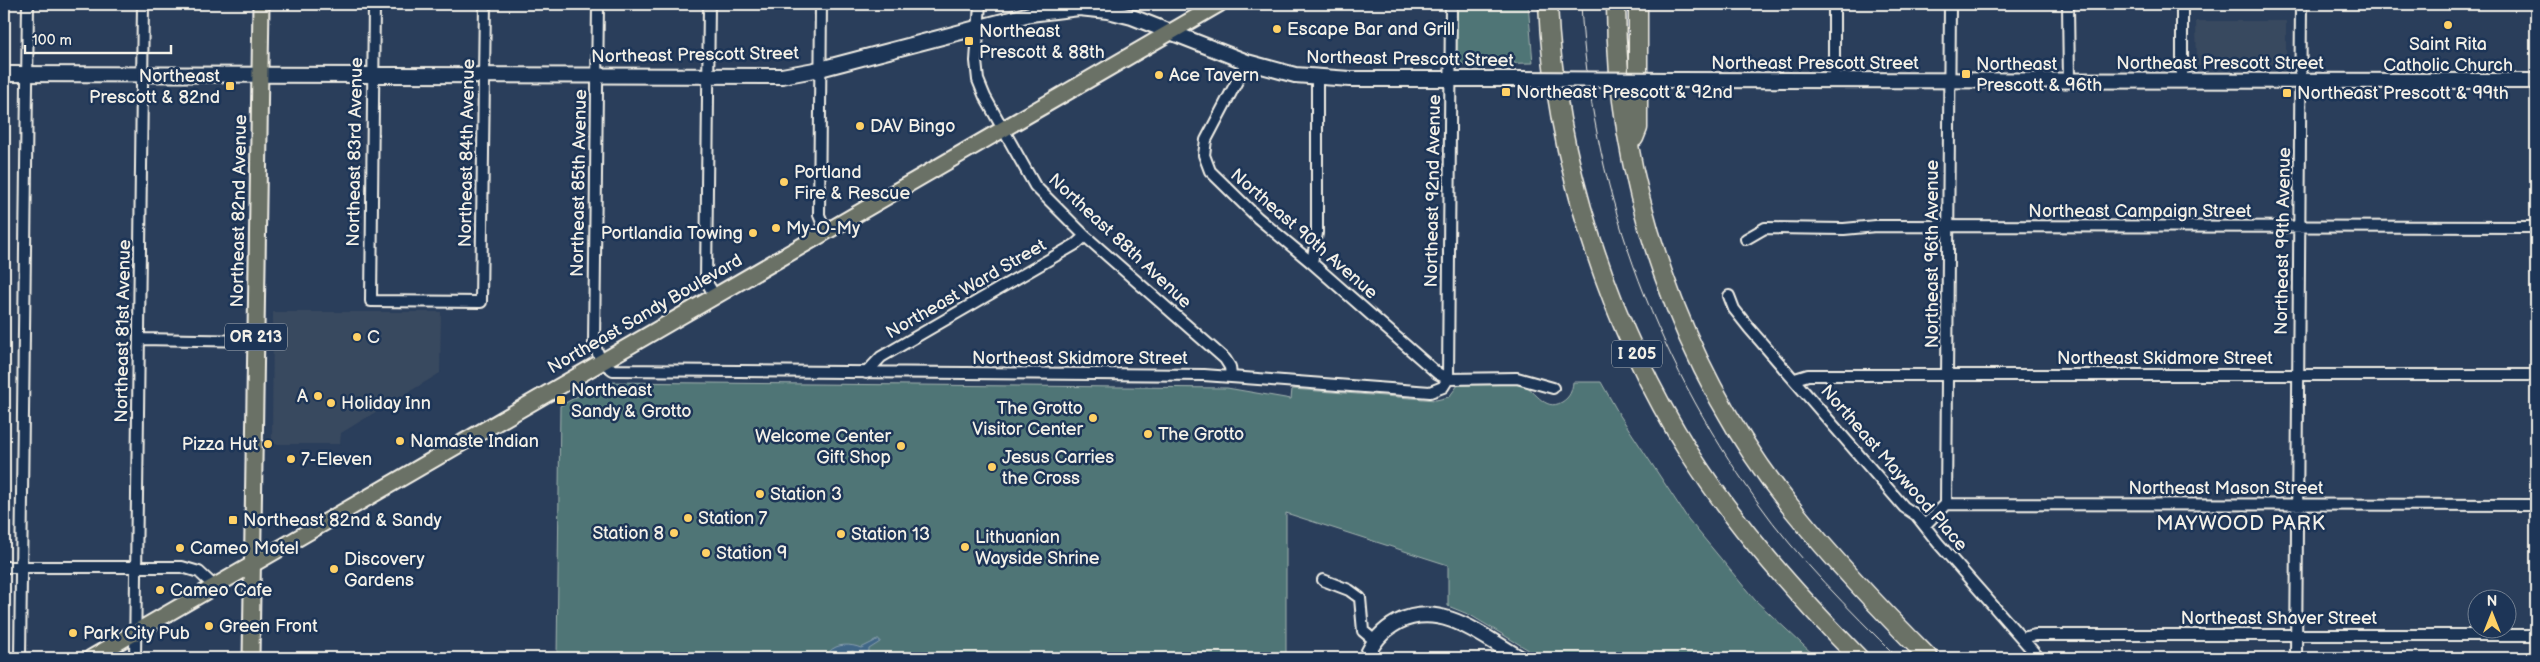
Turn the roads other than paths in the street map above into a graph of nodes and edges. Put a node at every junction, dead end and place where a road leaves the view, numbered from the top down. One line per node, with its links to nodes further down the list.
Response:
1 (28, 4): 26 (street)
2 (143, 4): 27 (street, Northeast 81st Avenue)
3 (261, 4): 28 (main road, Northeast 82nd Avenue / OR 213)
4 (374, 4): 29 (street, Northeast 83rd Avenue)
5 (485, 4): 30 (street, Northeast 84th Avenue)
6 (598, 4): 31 (street, Northeast 85th Avenue)
7 (709, 4): 32 (street)
8 (821, 4): 24 (street)
9 (980, 4): 21 (street, Northeast 88th Avenue)
10 (1219, 4): 22 (main road, Northeast Sandy Boulevard)
11 (1451, 4): 34 (street, Northeast 92nd Avenue)
12 (1548, 4): 85 (highway, I 205)
13 (1616, 4): 42 (highway, I 205)
14 (1638, 4): 42 (highway)
15 (1834, 4): 36 (street)
16 (1950, 4): 37 (street, Northeast 96th Avenue)
17 (2068, 4): 38 (street)
18 (2182, 4): 39 (street)
19 (2301, 4): 40 (street, Northeast 99th Avenue)
20 (1093, 6): 21 (street, Northeast Prescott Street); 22 (street, Northeast Prescott Street)
21 (980, 27): 24 (street, Northeast Prescott Street); 41 (street, Northeast 88th Avenue)
22 (1171, 32): 23 (street, Northeast Prescott Street); 41 (main road, Northeast Sandy Boulevard)
23 (1247, 62): 33 (street, Northeast Prescott Street); 49 (street, Northeast 90th Avenue)
24 (820, 69): 32 (street, Northeast Prescott Street); 46 (street)
25 (4, 74): 26 (street, Northeast Prescott Street)
26 (27, 74): 27 (street, Northeast Prescott Street); 71 (street)
27 (143, 74): 28 (street, Northeast Prescott Street); 53 (street, Northeast 81st Avenue)
28 (260, 75): 29 (street, Northeast Prescott Street); 54 (main road, Northeast 82nd Avenue / OR 213)
29 (372, 75): 30 (street, Northeast Prescott Street); 52 (street, Northeast 83rd Avenue)
30 (484, 76): 31 (street, Northeast Prescott Street); 52 (street, Northeast 84th Avenue)
31 (597, 76): 32 (street, Northeast Prescott Street); 55 (street, Northeast 85th Avenue)
32 (708, 77): 50 (street)
33 (1317, 78): 34 (street, Northeast Prescott Street); 49 (street)
34 (1451, 79): 36 (street, Northeast Prescott Street, bridge); 61 (street, Northeast 92nd Avenue)
35 (2536, 81): 40 (street, Northeast Prescott Street)
36 (1834, 82): 37 (street, Northeast Prescott Street)
37 (1950, 82): 38 (street, Northeast Prescott Street); 43 (street, Northeast 96th Avenue)
38 (2069, 82): 39 (street, Northeast Prescott Street)
39 (2182, 82): 40 (street, Northeast Prescott Street)
40 (2301, 82): 45 (street, Northeast 99th Avenue)
41 (1002, 129): 46 (main road, Northeast Sandy Boulevard); 47 (street, Northeast 88th Avenue)
42 (1630, 150): 86 (highway, I 205)
43 (1949, 227): 45 (street, Northeast Campaign Street); 48 (street, Northeast Campaign Street); 57 (street, Northeast 96th Avenue)
44 (2536, 227): 45 (street, Northeast Campaign Street)
45 (2300, 228): 58 (street, Northeast 99th Avenue)
46 (826, 232): 50 (main road, Northeast Sandy Boulevard)
47 (1085, 236): 56 (street, Northeast Ward Street); 60 (street, Northeast 88th Avenue)
48 (1746, 239)
49 (1312, 263): 61 (street, Northeast 90th Avenue)
50 (715, 296): 55 (main road, Northeast Sandy Boulevard)
51 (1729, 296): 62 (street, Northeast Maywood Place)
52 (481, 302)
53 (140, 339): 54 (street); 70 (street, Northeast 81st Avenue)
54 (256, 341): 68 (main road, Northeast 82nd Avenue / OR 213)
55 (602, 361): 56 (street, Northeast Skidmore Street); 68 (main road, Northeast Sandy Boulevard)
56 (866, 373): 60 (street, Northeast Skidmore Street)
57 (1948, 374): 58 (street, Northeast Skidmore Street); 62 (street, Northeast Skidmore Street); 64 (street, Northeast 96th Avenue)
58 (2298, 375): 59 (street, Northeast Skidmore Street); 65 (street, Northeast 99th Avenue)
59 (2536, 375)
60 (1231, 376): 61 (street, Northeast Skidmore Street)
61 (1448, 379): 63 (street)
62 (1795, 379): 67 (street, Northeast Maywood Place)
63 (1553, 388)
64 (1946, 504): 65 (street, Northeast Mason Street); 67 (street)
65 (2297, 504): 66 (street, Northeast Mason Street); 75 (street, Northeast 99th Avenue)
66 (2536, 505)
67 (1925, 524): 77 (street, Northeast Maywood Place)
68 (253, 563): 73 (main road, Northeast Sandy Boulevard); 82 (main road, Northeast 82nd Avenue / OR 213)
69 (4, 566): 71 (street)
70 (136, 566): 71 (street); 73 (street); 74 (street, Northeast 81st Avenue)
71 (21, 567): 79 (street)
72 (1323, 580): 78 (street)
73 (214, 586): 74 (main road, Northeast Sandy Boulevard)
74 (135, 632): 80 (main road, Northeast Sandy Boulevard); 81 (street, Northeast 81st Avenue)
75 (2296, 635): 76 (street, Northeast Shaver Street); 77 (street, Northeast Shaver Street); 88 (street, Northeast 99th Avenue)
76 (2536, 635)
77 (2022, 638): 87 (street, Northeast Maywood Place)
78 (1375, 641): 83 (street); 84 (street)
79 (20, 658)
80 (91, 658)
81 (135, 658)
82 (251, 658)
83 (1366, 658)
84 (1520, 658)
85 (1859, 658)
86 (1929, 658)
87 (2040, 658)
88 (2296, 658)

